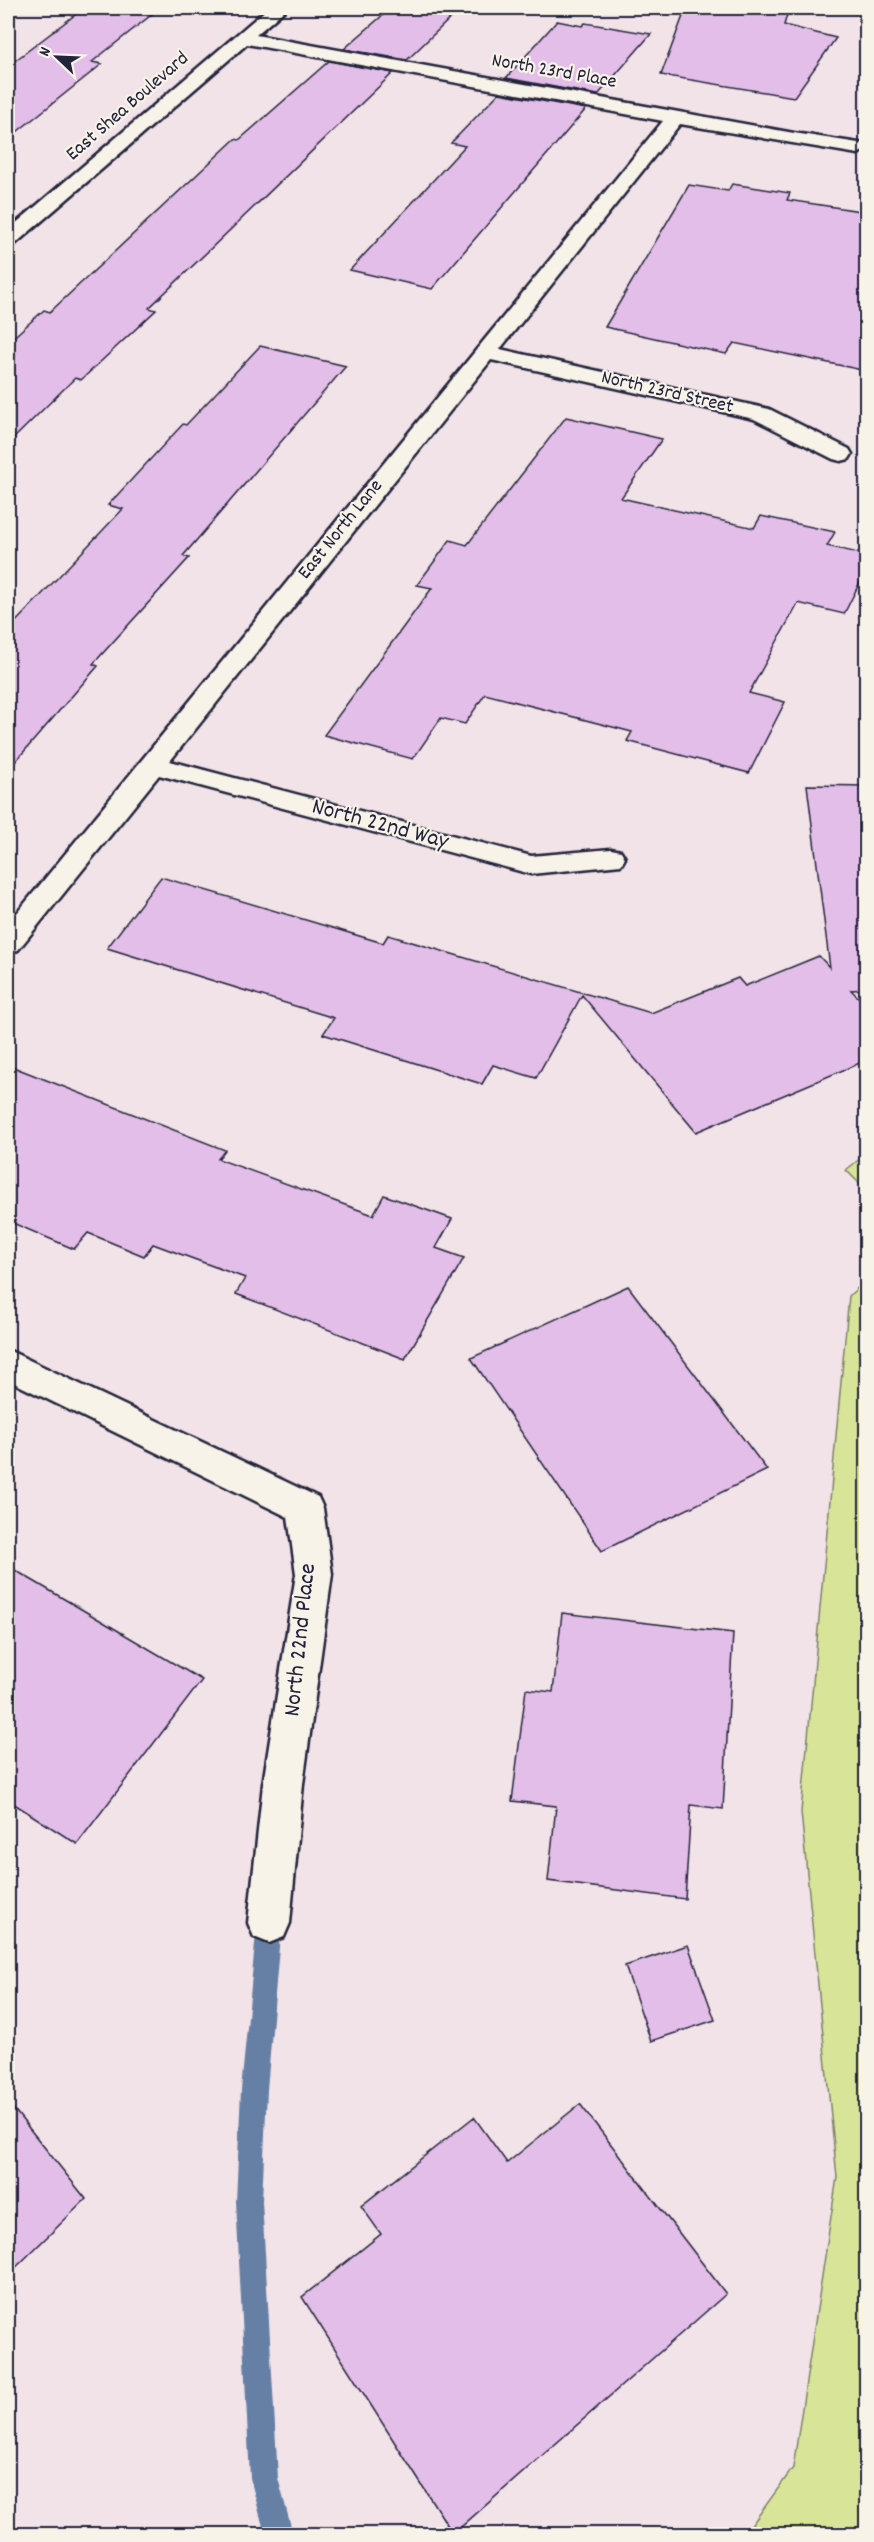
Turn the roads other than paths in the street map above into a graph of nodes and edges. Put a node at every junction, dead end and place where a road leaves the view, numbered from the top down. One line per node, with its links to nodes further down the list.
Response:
1 (278, 8): 2 (street, East Shea Boulevard)
2 (242, 38): 3 (street, North 23rd Place); 5 (street, East Shea Boulevard)
3 (676, 117): 4 (street, North 23rd Place); 6 (street, East North Lane)
4 (858, 148)
5 (8, 240)
6 (485, 352): 7 (street, North 23rd Street); 8 (street, East North Lane)
7 (841, 454)
8 (151, 764): 9 (street, North 22nd Way); 10 (street, East North Lane)
9 (611, 858)
10 (8, 943)
11 (8, 1364): 12 (street, North 22nd Place)
12 (269, 1923)

